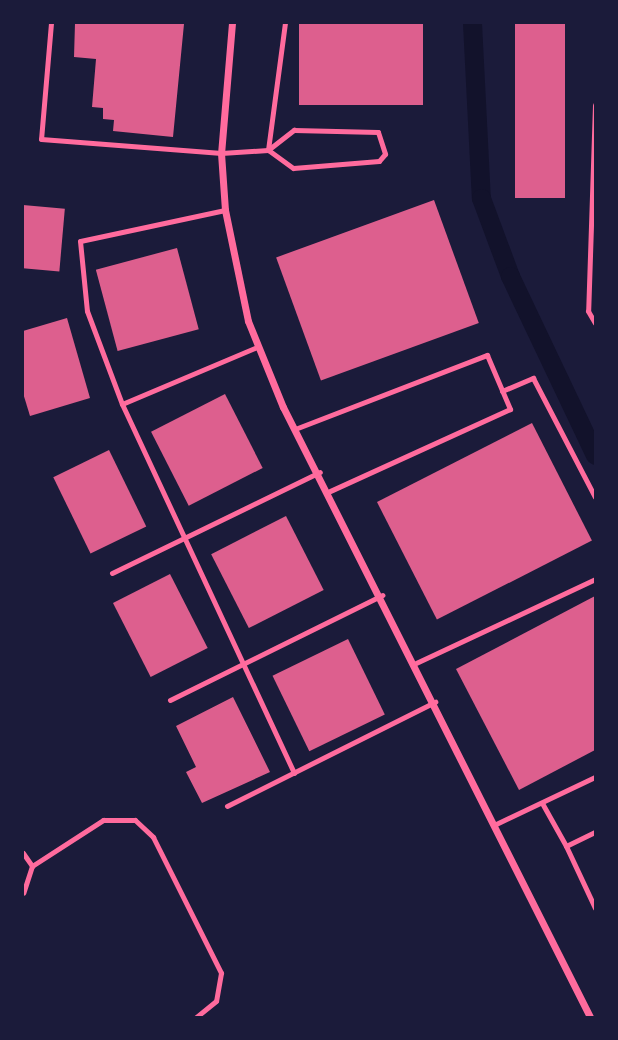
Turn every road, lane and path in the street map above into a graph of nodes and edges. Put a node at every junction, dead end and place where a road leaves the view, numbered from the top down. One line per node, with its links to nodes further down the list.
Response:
1 (51, 23): 6 (lane)
2 (232, 23): 6 (street)
3 (285, 23): 5 (lane)
4 (595, 105): 8 (lane)
5 (268, 150): 5 (lane); 6 (lane)
6 (222, 153): 7 (street)
7 (225, 210): 9 (street); 11 (lane)
8 (595, 323)
9 (257, 347): 11 (lane); 12 (street)
10 (502, 391): 12 (lane); 14 (lane); 15 (lane)
11 (122, 404): 16 (lane)
12 (295, 429): 13 (street)
13 (320, 472): 14 (street); 16 (lane)
14 (330, 491): 19 (street)
15 (595, 497)
16 (184, 537): 17 (lane); 21 (lane)
17 (112, 573)
18 (595, 579): 20 (lane)
19 (382, 595): 20 (street); 21 (lane)
20 (416, 663): 23 (street)
21 (242, 664): 22 (lane); 24 (lane)
22 (170, 700)
23 (435, 702): 24 (lane); 28 (street)
24 (294, 772): 27 (lane)
25 (595, 777): 26 (lane)
26 (542, 803): 28 (lane); 30 (lane)
27 (227, 806)
28 (496, 824): 36 (street)
29 (595, 832): 30 (lane)
30 (566, 846): 34 (lane)
31 (23, 853): 32 (lane)
32 (32, 866): 33 (lane); 35 (lane)
33 (23, 893)
34 (595, 908)
35 (196, 1017)
36 (590, 1017)

